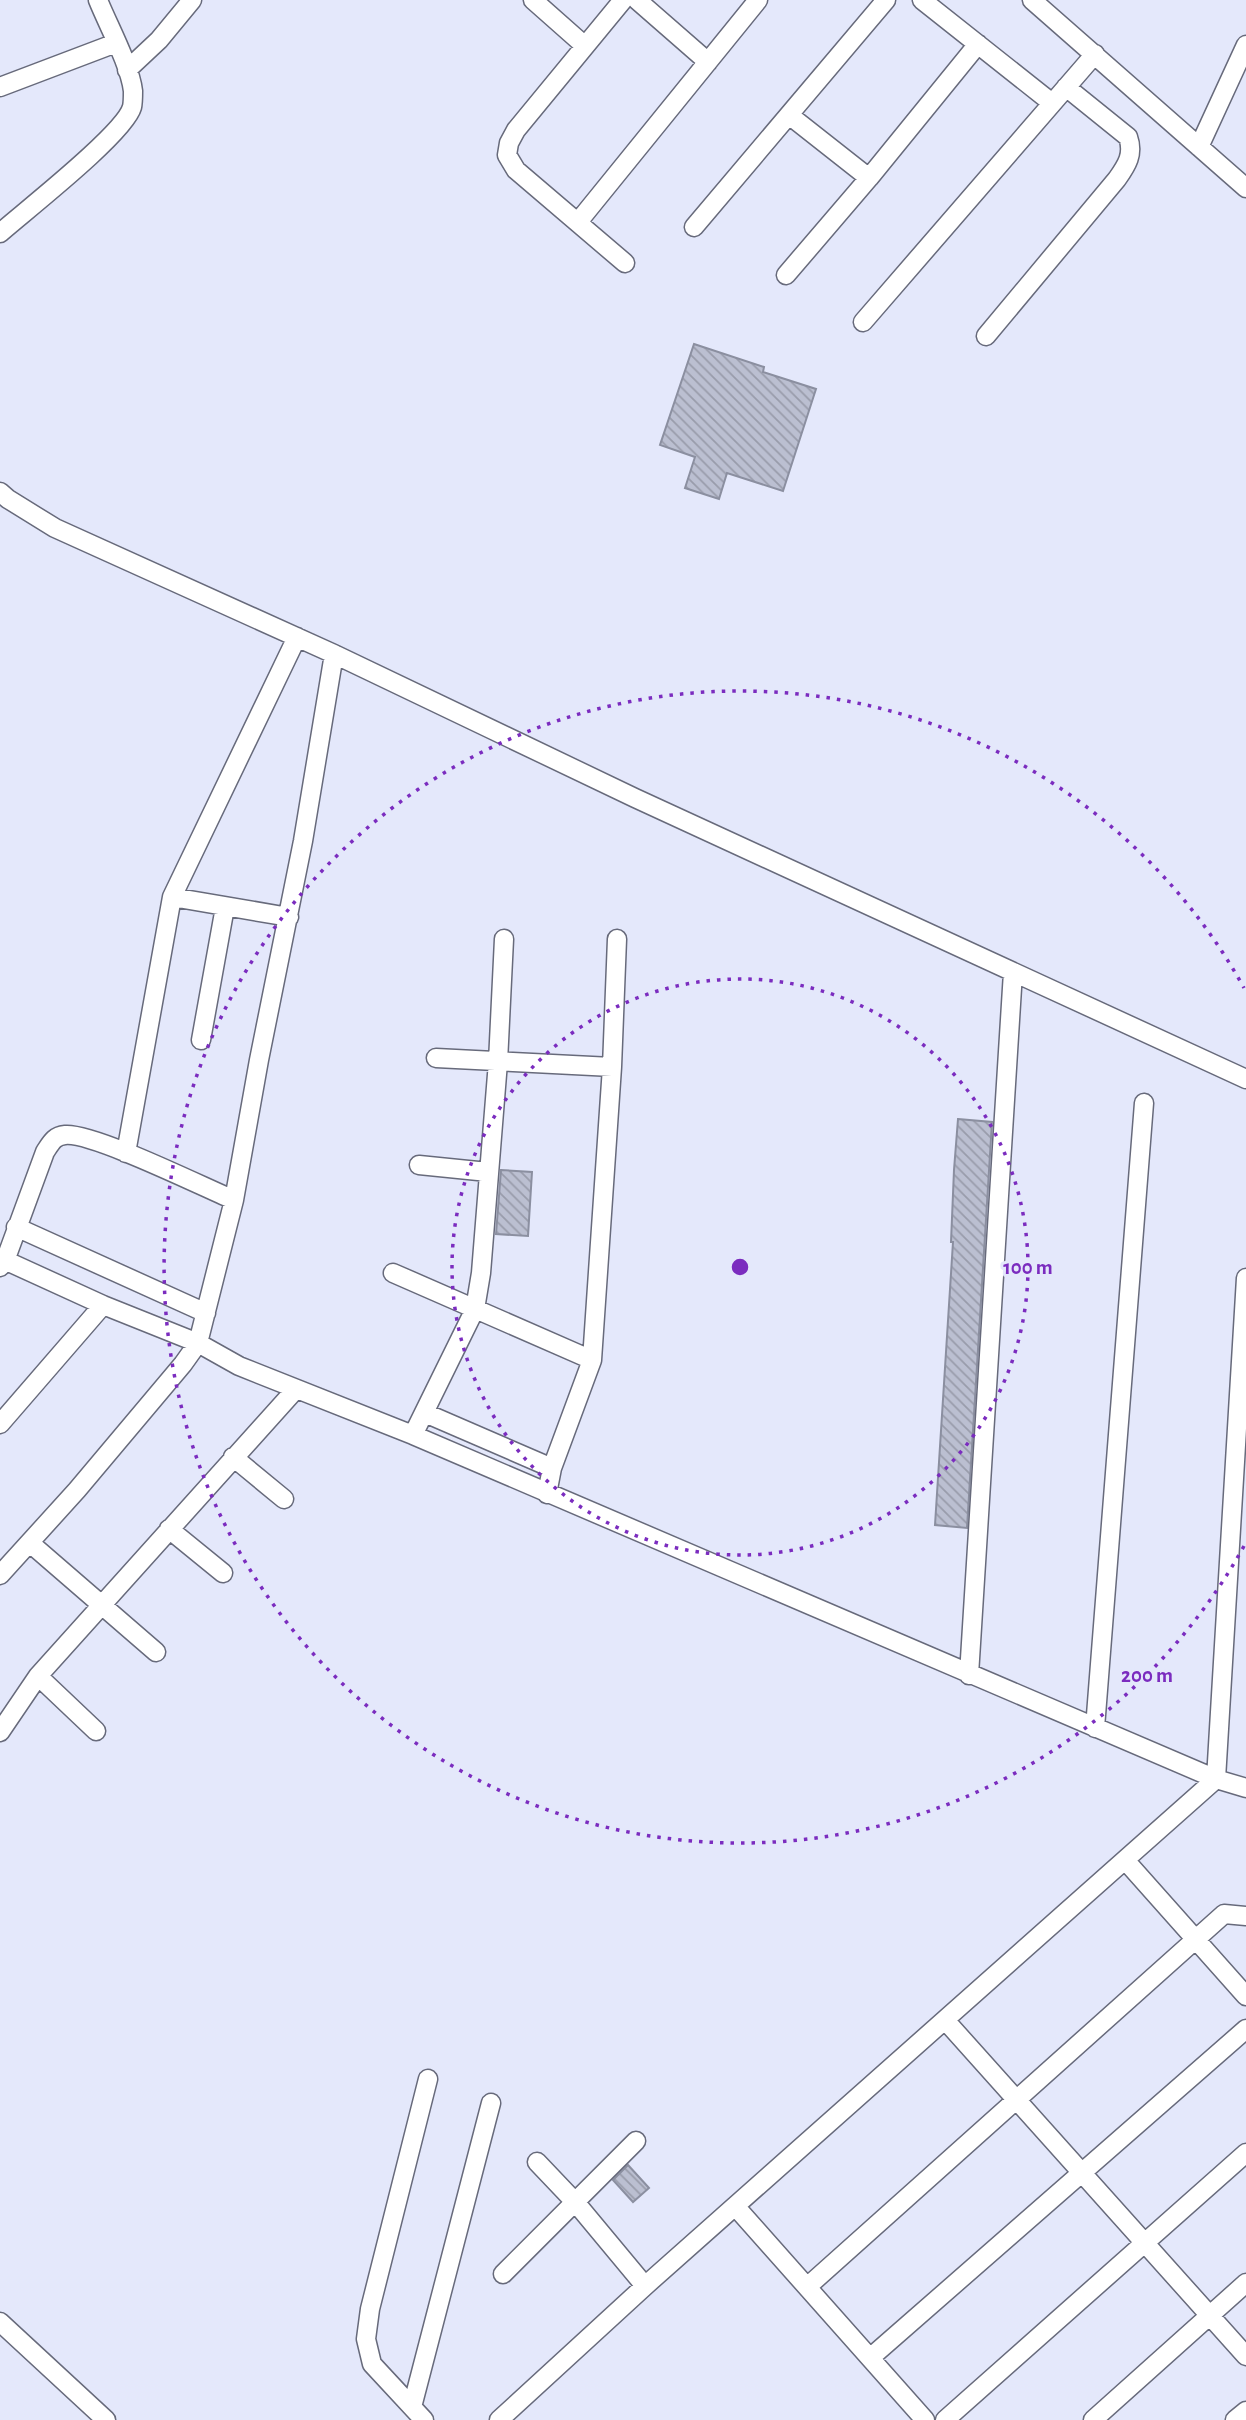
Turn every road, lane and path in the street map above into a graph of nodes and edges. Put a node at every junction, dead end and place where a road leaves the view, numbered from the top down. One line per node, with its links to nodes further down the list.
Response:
1 (98, 0): 10 (street)
2 (192, 0): 16 (street)
3 (534, 0): 12 (street)
4 (623, 0): 12 (street)
5 (637, 0): 15 (street)
6 (758, 0): 15 (street)
7 (886, 0): 20 (street)
8 (922, 0): 11 (street)
9 (1032, 0): 14 (street)
10 (116, 43): 16 (street); 17 (street)
11 (978, 44): 19 (street); 22 (street)
12 (585, 46): 24 (street)
13 (1246, 46): 21 (street)
14 (1095, 54): 18 (street); 21 (street)
15 (708, 62): 24 (street)
16 (127, 70): 26 (street)
17 (0, 87)
18 (1066, 87): 19 (street); 30 (street)
19 (1052, 103): 29 (street)
20 (789, 115): 22 (street); 25 (street)
21 (1199, 147): 23 (street)
22 (869, 178): 28 (street)
23 (1246, 188)
24 (578, 222): 27 (street)
25 (694, 228)
26 (0, 233)
27 (625, 263)
28 (786, 275)
29 (863, 322)
30 (986, 336)
31 (0, 492): 32 (street)
32 (297, 637): 33 (street); 34 (street)
33 (334, 654): 36 (street); 39 (street)
34 (172, 897): 35 (street); 46 (street)
35 (225, 907): 36 (street); 40 (street)
36 (289, 917): 49 (street)
37 (504, 939): 42 (street)
38 (617, 939): 43 (street)
39 (1013, 972): 44 (street); 74 (street)
40 (201, 1040)
41 (436, 1058): 42 (street)
42 (498, 1062): 43 (street); 48 (street)
43 (612, 1067): 58 (street)
44 (1246, 1079)
45 (1144, 1103): 76 (street)
46 (125, 1153): 49 (street); 50 (street)
47 (419, 1165): 48 (street)
48 (488, 1172): 55 (street)
49 (234, 1200): 56 (street)
50 (16, 1227): 51 (street); 56 (street)
51 (2, 1262): 54 (street)
52 (393, 1273): 55 (street)
53 (1246, 1278): 62 (street)
54 (103, 1305): 57 (street); 61 (street)
55 (475, 1309): 58 (street); 60 (street)
56 (206, 1313): 57 (street)
57 (198, 1343): 59 (street); 69 (street)
58 (592, 1360): 65 (street)
59 (296, 1389): 63 (street); 64 (street)
60 (425, 1413): 63 (street); 65 (street)
61 (0, 1424)
62 (1241, 1430): 79 (street)
63 (413, 1436): 66 (street)
64 (233, 1457): 67 (street); 68 (street)
65 (552, 1468): 66 (street)
66 (547, 1494): 74 (street)
67 (284, 1499)
68 (169, 1529): 70 (street); 72 (street)
69 (30, 1543): 71 (street); 72 (street)
70 (223, 1573)
71 (0, 1575)
72 (102, 1603): 73 (street); 75 (street)
73 (156, 1652)
74 (970, 1675): 76 (street)
75 (38, 1676): 77 (street); 78 (street)
76 (1095, 1728): 79 (street)
77 (96, 1731)
78 (0, 1732)
79 (1216, 1779): 80 (street); 81 (street)
80 (1246, 1788)
81 (1125, 1860): 83 (street); 85 (street)
82 (1246, 1916): 83 (street)
83 (1196, 1939): 84 (street); 88 (street)
84 (1246, 1996)
85 (945, 2020): 88 (street); 95 (street)
86 (1246, 2029): 93 (street)
87 (428, 2080): 106 (street)
88 (1016, 2100): 93 (street); 100 (street)
89 (491, 2103): 106 (street)
90 (636, 2141): 94 (street)
91 (1246, 2153): 96 (street)
92 (537, 2162): 94 (street)
93 (1082, 2173): 96 (street); 104 (street)
94 (576, 2203): 97 (street); 99 (street)
95 (735, 2206): 99 (street); 100 (street)
96 (1145, 2243): 101 (street); 110 (street)
97 (503, 2274)
98 (1246, 2283): 101 (street)
99 (645, 2286): 108 (street)
100 (807, 2287): 104 (street)
101 (1209, 2315): 103 (street); 111 (street)
102 (0, 2322): 107 (street)
103 (1246, 2356)
104 (870, 2358): 109 (street)
105 (1246, 2411): 112 (street)
106 (418, 2413)
107 (106, 2420)
108 (499, 2420)
109 (925, 2420)
110 (945, 2420)
111 (1093, 2420)
112 (1235, 2420)

